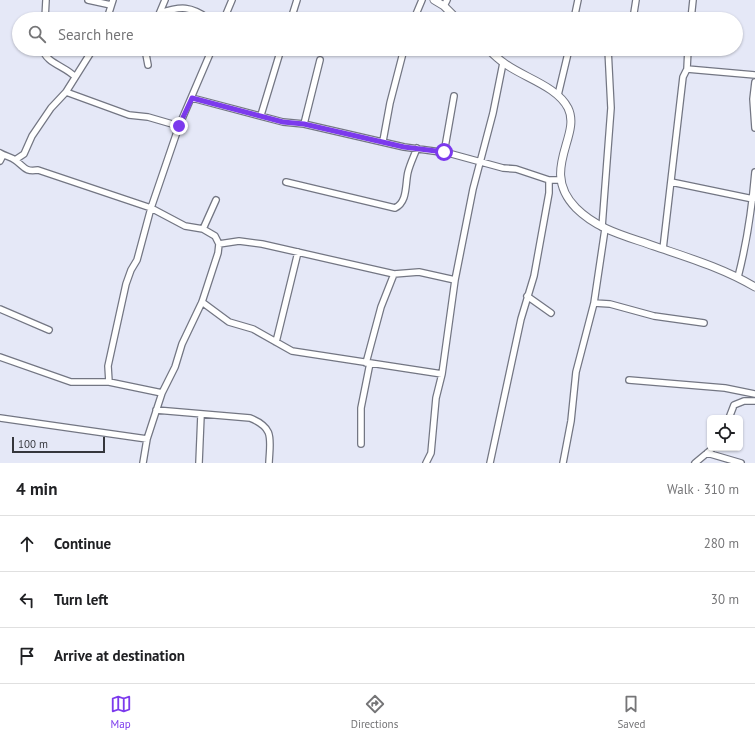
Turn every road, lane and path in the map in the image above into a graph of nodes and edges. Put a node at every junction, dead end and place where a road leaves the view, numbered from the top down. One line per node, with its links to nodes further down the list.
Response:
1 (46, 0): 13 (street)
2 (88, 0): 11 (street)
3 (165, 0): 14 (street)
4 (232, 0): 17 (street)
5 (297, 0): 18 (street)
6 (422, 0): 19 (street)
7 (434, 0): 12 (street)
8 (578, 0): 21 (street)
9 (636, 0): 22 (street)
10 (693, 0): 23 (street)
11 (112, 3)
12 (445, 3): 20 (street)
13 (45, 12)
14 (160, 12)
15 (163, 12): 16 (street)
16 (199, 12)
17 (227, 12)
18 (293, 12)
19 (417, 12)
20 (452, 12)
21 (575, 12)
22 (634, 12)
23 (692, 12)
24 (46, 56): 39 (street)
25 (88, 56): 39 (street)
26 (146, 56): 36 (street)
27 (209, 56): 44 (street)
28 (279, 56): 45 (street)
29 (402, 56): 49 (street)
30 (496, 56): 35 (street)
31 (567, 56): 42 (street)
32 (608, 56): 64 (street)
33 (688, 56): 37 (street)
34 (320, 60): 46 (street)
35 (503, 63): 42 (street); 55 (street)
36 (148, 65)
37 (687, 69): 38 (street); 60 (street)
38 (755, 75)
39 (75, 76): 41 (street)
40 (755, 82): 48 (street)
41 (66, 92): 47 (street); 53 (street)
42 (558, 95): 58 (street)
43 (454, 96): 51 (street)
44 (192, 98): 45 (street); 47 (street)
45 (261, 115): 46 (street)
46 (304, 124): 49 (street)
47 (179, 126): 63 (street)
48 (755, 128)
49 (384, 141): 50 (street)
50 (417, 148): 51 (street); 59 (street)
51 (444, 152): 55 (street)
52 (2, 154): 53 (street); 54 (street)
53 (15, 160): 63 (street)
54 (0, 161)
55 (480, 163): 57 (street); 71 (street)
56 (755, 172): 61 (street)
57 (549, 180): 58 (street); 73 (street)
58 (561, 180): 64 (street)
59 (286, 182)
60 (671, 182): 61 (street); 67 (street)
61 (753, 199): 70 (street)
62 (216, 200): 65 (street)
63 (150, 208): 65 (street); 85 (street)
64 (603, 228): 67 (street); 75 (street)
65 (203, 229): 66 (street)
66 (219, 244): 68 (street); 74 (street)
67 (663, 249): 70 (street)
68 (298, 252): 69 (street); 80 (street)
69 (394, 274): 71 (street); 82 (street)
70 (738, 277): 72 (street)
71 (455, 280): 83 (street)
72 (755, 287)
73 (527, 296): 77 (street); 102 (street)
74 (202, 302): 80 (street); 87 (street)
75 (594, 302): 78 (street); 103 (street)
76 (0, 309): 79 (street)
77 (550, 313)
78 (704, 323)
79 (49, 330)
80 (276, 342): 82 (street)
81 (0, 357): 85 (street)
82 (368, 363): 83 (street); 95 (street)
83 (442, 374): 101 (street)
84 (629, 380): 88 (street)
85 (109, 382): 87 (street)
86 (755, 390): 88 (street)
87 (162, 393): 90 (street)
88 (755, 394): 89 (street)
89 (754, 400): 92 (street)
90 (156, 410): 91 (street); 94 (street)
91 (201, 414): 99 (street); 100 (street)
92 (730, 415)
93 (0, 418): 94 (street)
94 (147, 439): 98 (street)
95 (361, 444)
96 (709, 451): 97 (street)
97 (707, 453): 104 (street); 105 (street)
98 (143, 463)
99 (199, 463)
100 (269, 463)
101 (426, 463)
102 (490, 463)
103 (562, 463)
104 (695, 463)
105 (741, 463)

